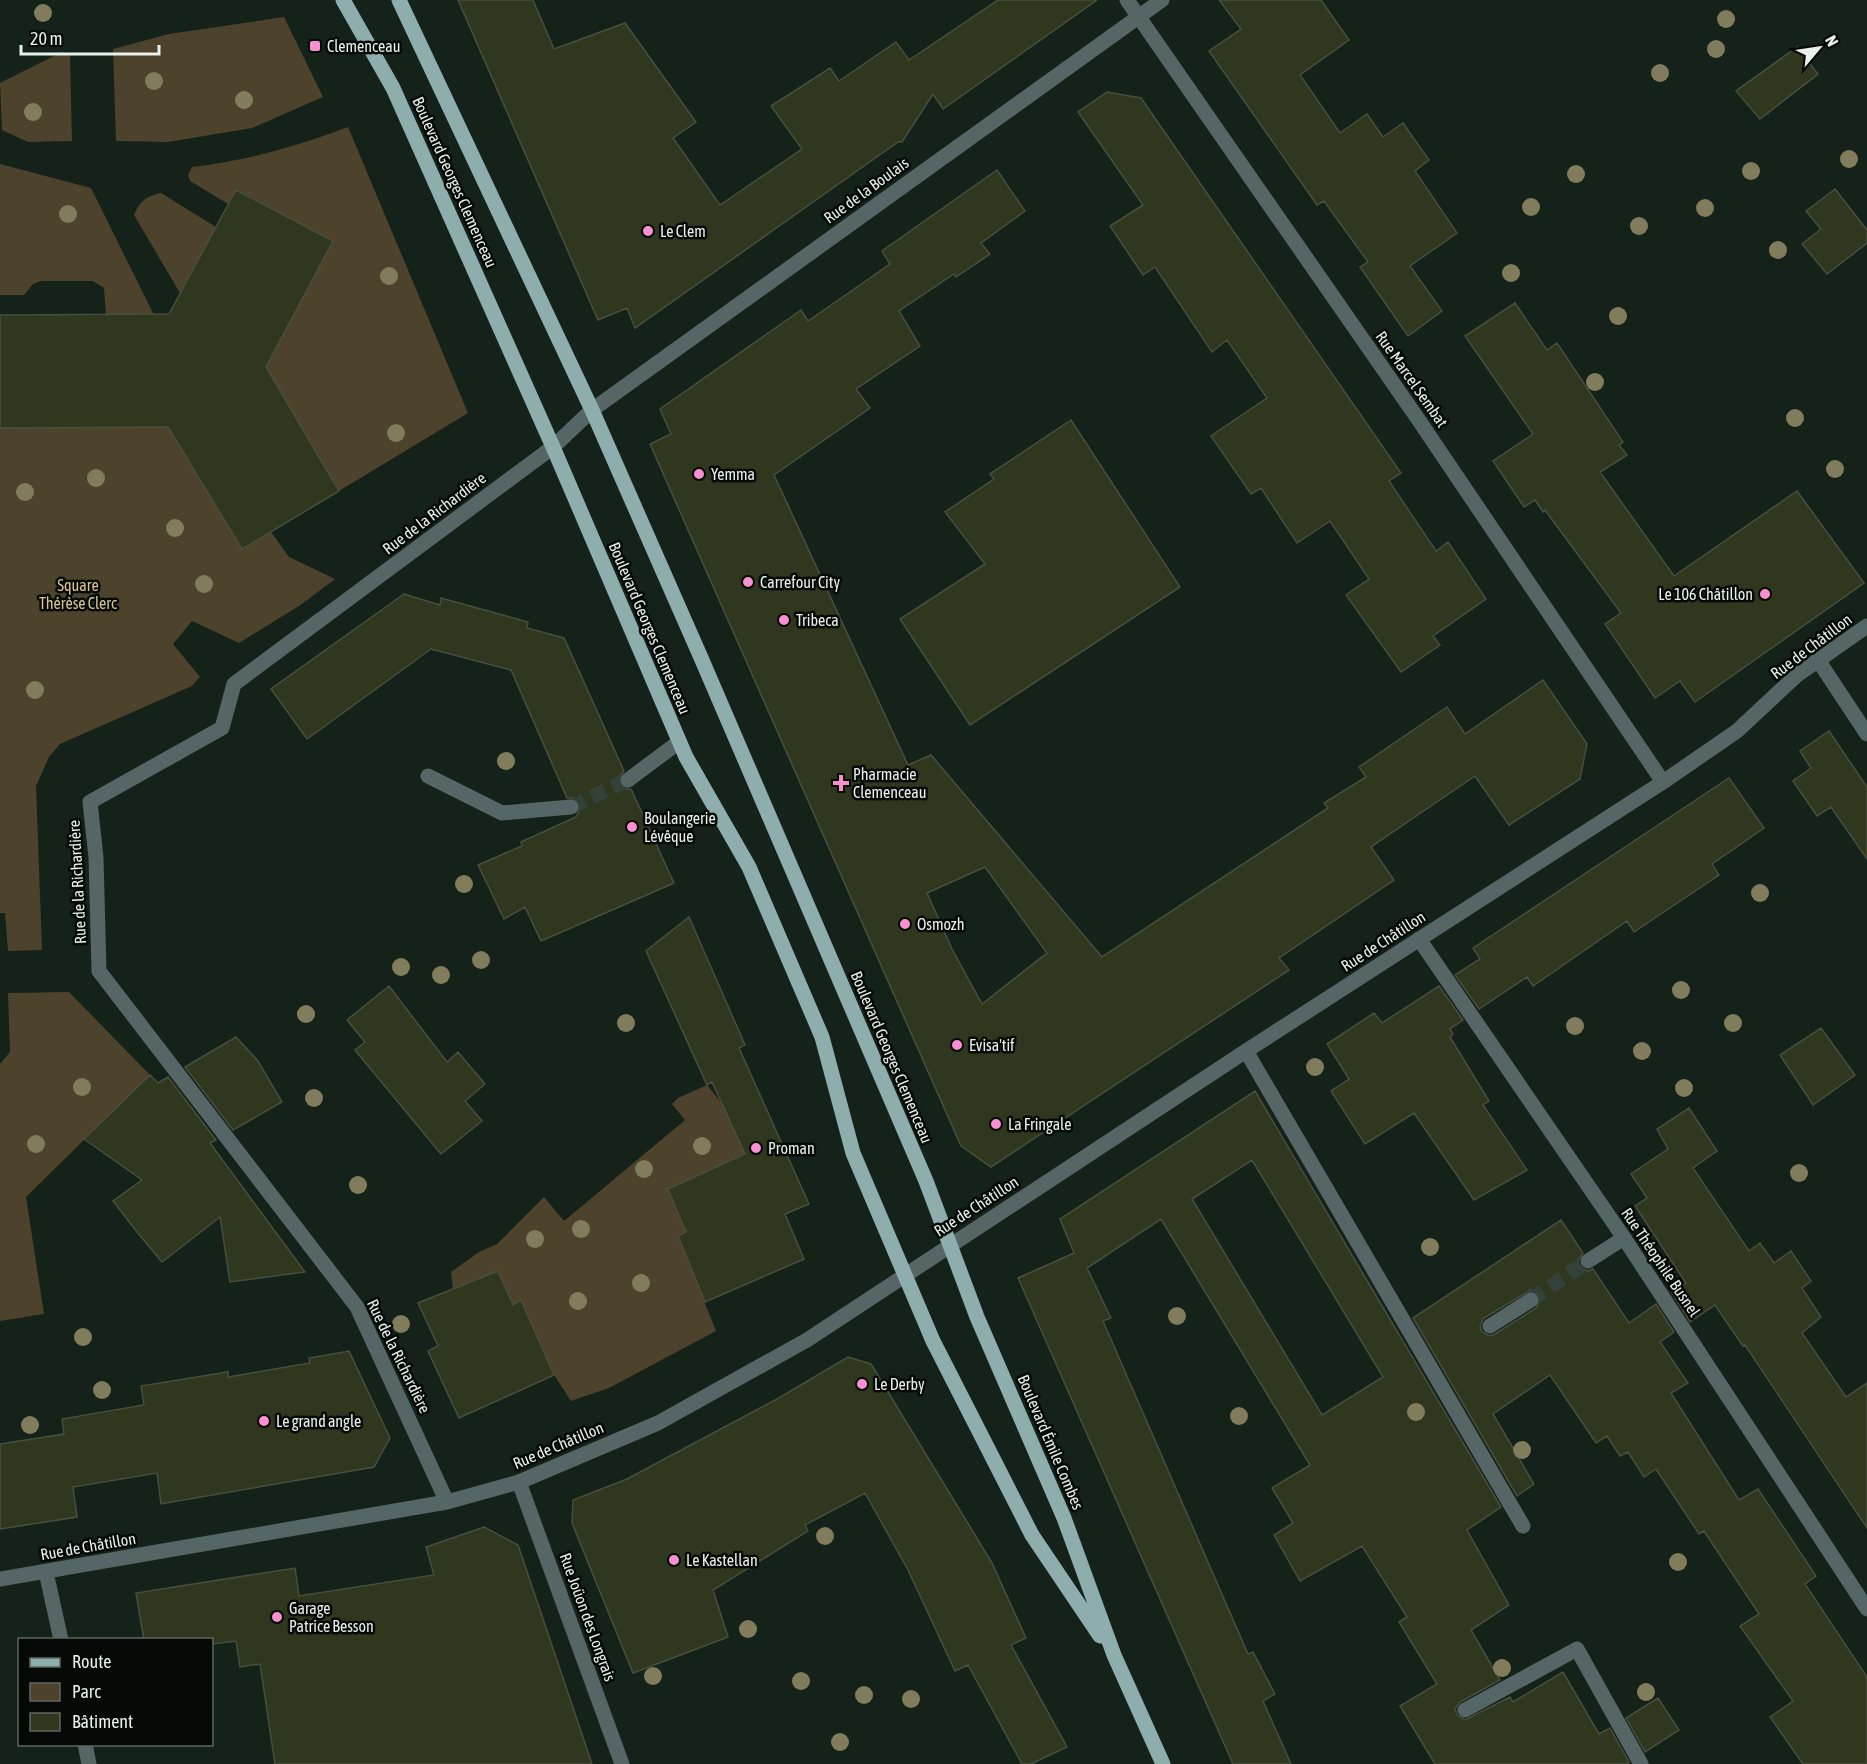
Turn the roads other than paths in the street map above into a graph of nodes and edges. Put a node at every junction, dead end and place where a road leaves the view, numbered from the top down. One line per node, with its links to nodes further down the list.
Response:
1 (344, 0): 7 (main road, Boulevard Georges Clemenceau)
2 (399, 0): 6 (main road, Boulevard Georges Clemenceau)
3 (1127, 0): 5 (street, Rue Marcel Sembat)
4 (1162, 0): 5 (street, Rue de la Boulais)
5 (1138, 17): 6 (street, Rue de la Boulais); 14 (street, Rue Marcel Sembat)
6 (592, 410): 7 (street, Rue de la Richardière); 19 (main road, Boulevard Georges Clemenceau)
7 (553, 447): 11 (main road, Boulevard Georges Clemenceau); 25 (street, Rue de la Richardière)
8 (1867, 626): 9 (street, Rue de Châtillon)
9 (1818, 660): 10 (street); 14 (street, Rue de Châtillon)
10 (1867, 734)
11 (679, 742): 13 (street); 21 (main road, Boulevard Georges Clemenceau)
12 (428, 776): 15 (street)
13 (628, 780)
14 (1663, 782): 16 (street, Rue de Châtillon)
15 (572, 807)
16 (1419, 939): 17 (street, Rue de Châtillon); 18 (street, Rue Théophile Busnel)
17 (1246, 1051): 19 (street, Rue de Châtillon); 26 (street)
18 (1624, 1238): 20 (street); 29 (street, Rue Théophile Busnel)
19 (950, 1245): 21 (street, Rue de Châtillon); 31 (main road, Boulevard Émile Combes)
20 (1588, 1262)
21 (906, 1275): 24 (street, Rue de Châtillon); 31 (main road, Boulevard Émile Combes)
22 (1531, 1300): 23 (street)
23 (1490, 1326)
24 (519, 1482): 25 (street, Rue de Châtillon); 35 (street, Rue Joüon des Longrais)
25 (447, 1502): 27 (street, Rue de Châtillon)
26 (1523, 1526)
27 (46, 1572): 28 (street, Rue de Châtillon); 30 (street)
28 (0, 1579)
29 (1867, 1609)
30 (61, 1638)
31 (1114, 1655): 36 (main road, Boulevard Émile Combes)
32 (1465, 1710): 37 (street)
33 (85, 1746): 34 (street)
34 (89, 1764)
35 (622, 1764)
36 (1162, 1764)
37 (1641, 1764)

